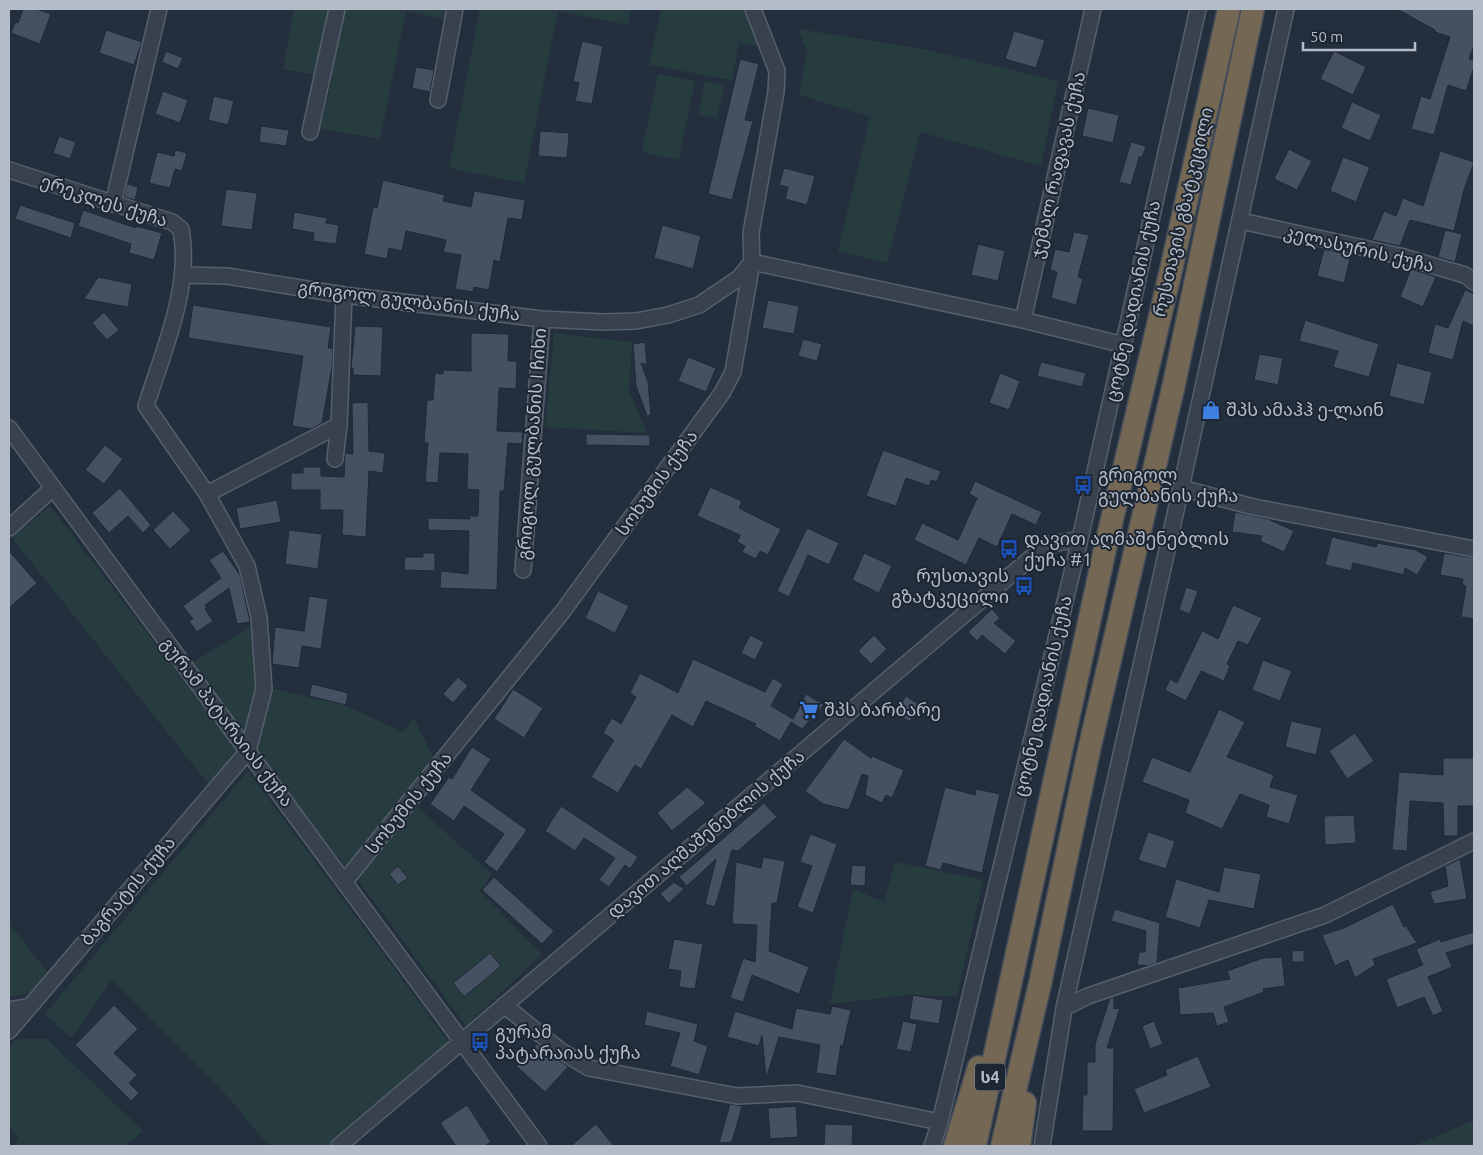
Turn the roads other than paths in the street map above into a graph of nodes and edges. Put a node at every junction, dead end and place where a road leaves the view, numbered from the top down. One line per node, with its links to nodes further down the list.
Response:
1 (159, 9): 13 (street)
2 (337, 9): 11 (street)
3 (455, 9): 10 (street)
4 (753, 9): 15 (street, სოხუმის ქუჩა)
5 (1093, 9): 20 (street, ჯემალ რაფავას ქუჩა)
6 (1198, 9): 21 (street, ცოტნე დადიანის ქუჩა)
7 (1228, 9): 38 (highway, რუსთავის გზატკეცილი / ს4)
8 (1253, 9): 35 (highway, რუსთავის გზატკეცილი / ს4)
9 (1286, 9): 14 (street)
10 (438, 100)
11 (310, 132)
12 (9, 170): 13 (street, ერეკლეს ქუჩა)
13 (114, 204): 16 (street, ერეკლეს ქუჩა)
14 (1240, 221): 17 (street, კელასურის ქუჩა); 26 (street)
15 (752, 262): 19 (street, გრიგოლ გულბანის ქუჩა); 20 (street); 34 (street, სოხუმის ქუჩა)
16 (182, 275): 18 (street, გრიგოლ გულბანის ქუჩა); 27 (street)
17 (1474, 282)
18 (344, 295): 19 (street, გრიგოლ გულბანის ქუჩა); 22 (street)
19 (542, 319): 31 (street, გრიგოლ გულბანის I ჩიხი)
20 (1023, 320): 21 (street)
21 (1124, 345): 29 (street, ცოტნე დადიანის ქუჩა)
22 (339, 426): 24 (street); 27 (street)
23 (9, 428): 25 (street, გურამ პატარაიას ქუჩა)
24 (335, 459)
25 (53, 488): 28 (street); 32 (street, გურამ პატარაიას ქუჩა)
26 (1181, 488): 30 (street); 39 (street)
27 (207, 494): 32 (street)
28 (9, 528)
29 (1080, 539): 36 (street, დავით აღმაშენებლის ქუჩა); 43 (street, ცოტნე დადიანის ქუჩა)
30 (1474, 548)
31 (523, 570)
32 (248, 751): 34 (street, გურამ პატარაიას ქუჩა); 37 (street, ბაგრატის ქუჩა)
33 (1474, 841): 39 (street)
34 (345, 881): 42 (street, გურამ პატარაიას ქუჩა)
35 (1040, 984): 49 (highway, რუსთავის გზატკეცილი / ს4); 50 (highway)
36 (504, 1005): 42 (street, დავით აღმაშენებლის ქუჩა); 43 (street)
37 (30, 1006): 40 (street); 41 (street, ბაგრატის ქუჩა)
38 (1004, 1008): 47 (highway); 48 (highway, რუსთავის გზატკეცილი / ს4)
39 (1064, 1008): 51 (street)
40 (9, 1010)
41 (9, 1031)
42 (461, 1043): 44 (street, დავით აღმაშენებლის ქუჩა); 45 (street, გურამ პატარაიას ქუჩა)
43 (940, 1122): 46 (street, ცოტნე დადიანის ქუჩა)
44 (339, 1146)
45 (539, 1146)
46 (932, 1146)
47 (955, 1146)
48 (975, 1146)
49 (1002, 1146)
50 (1019, 1146)
51 (1042, 1146)

